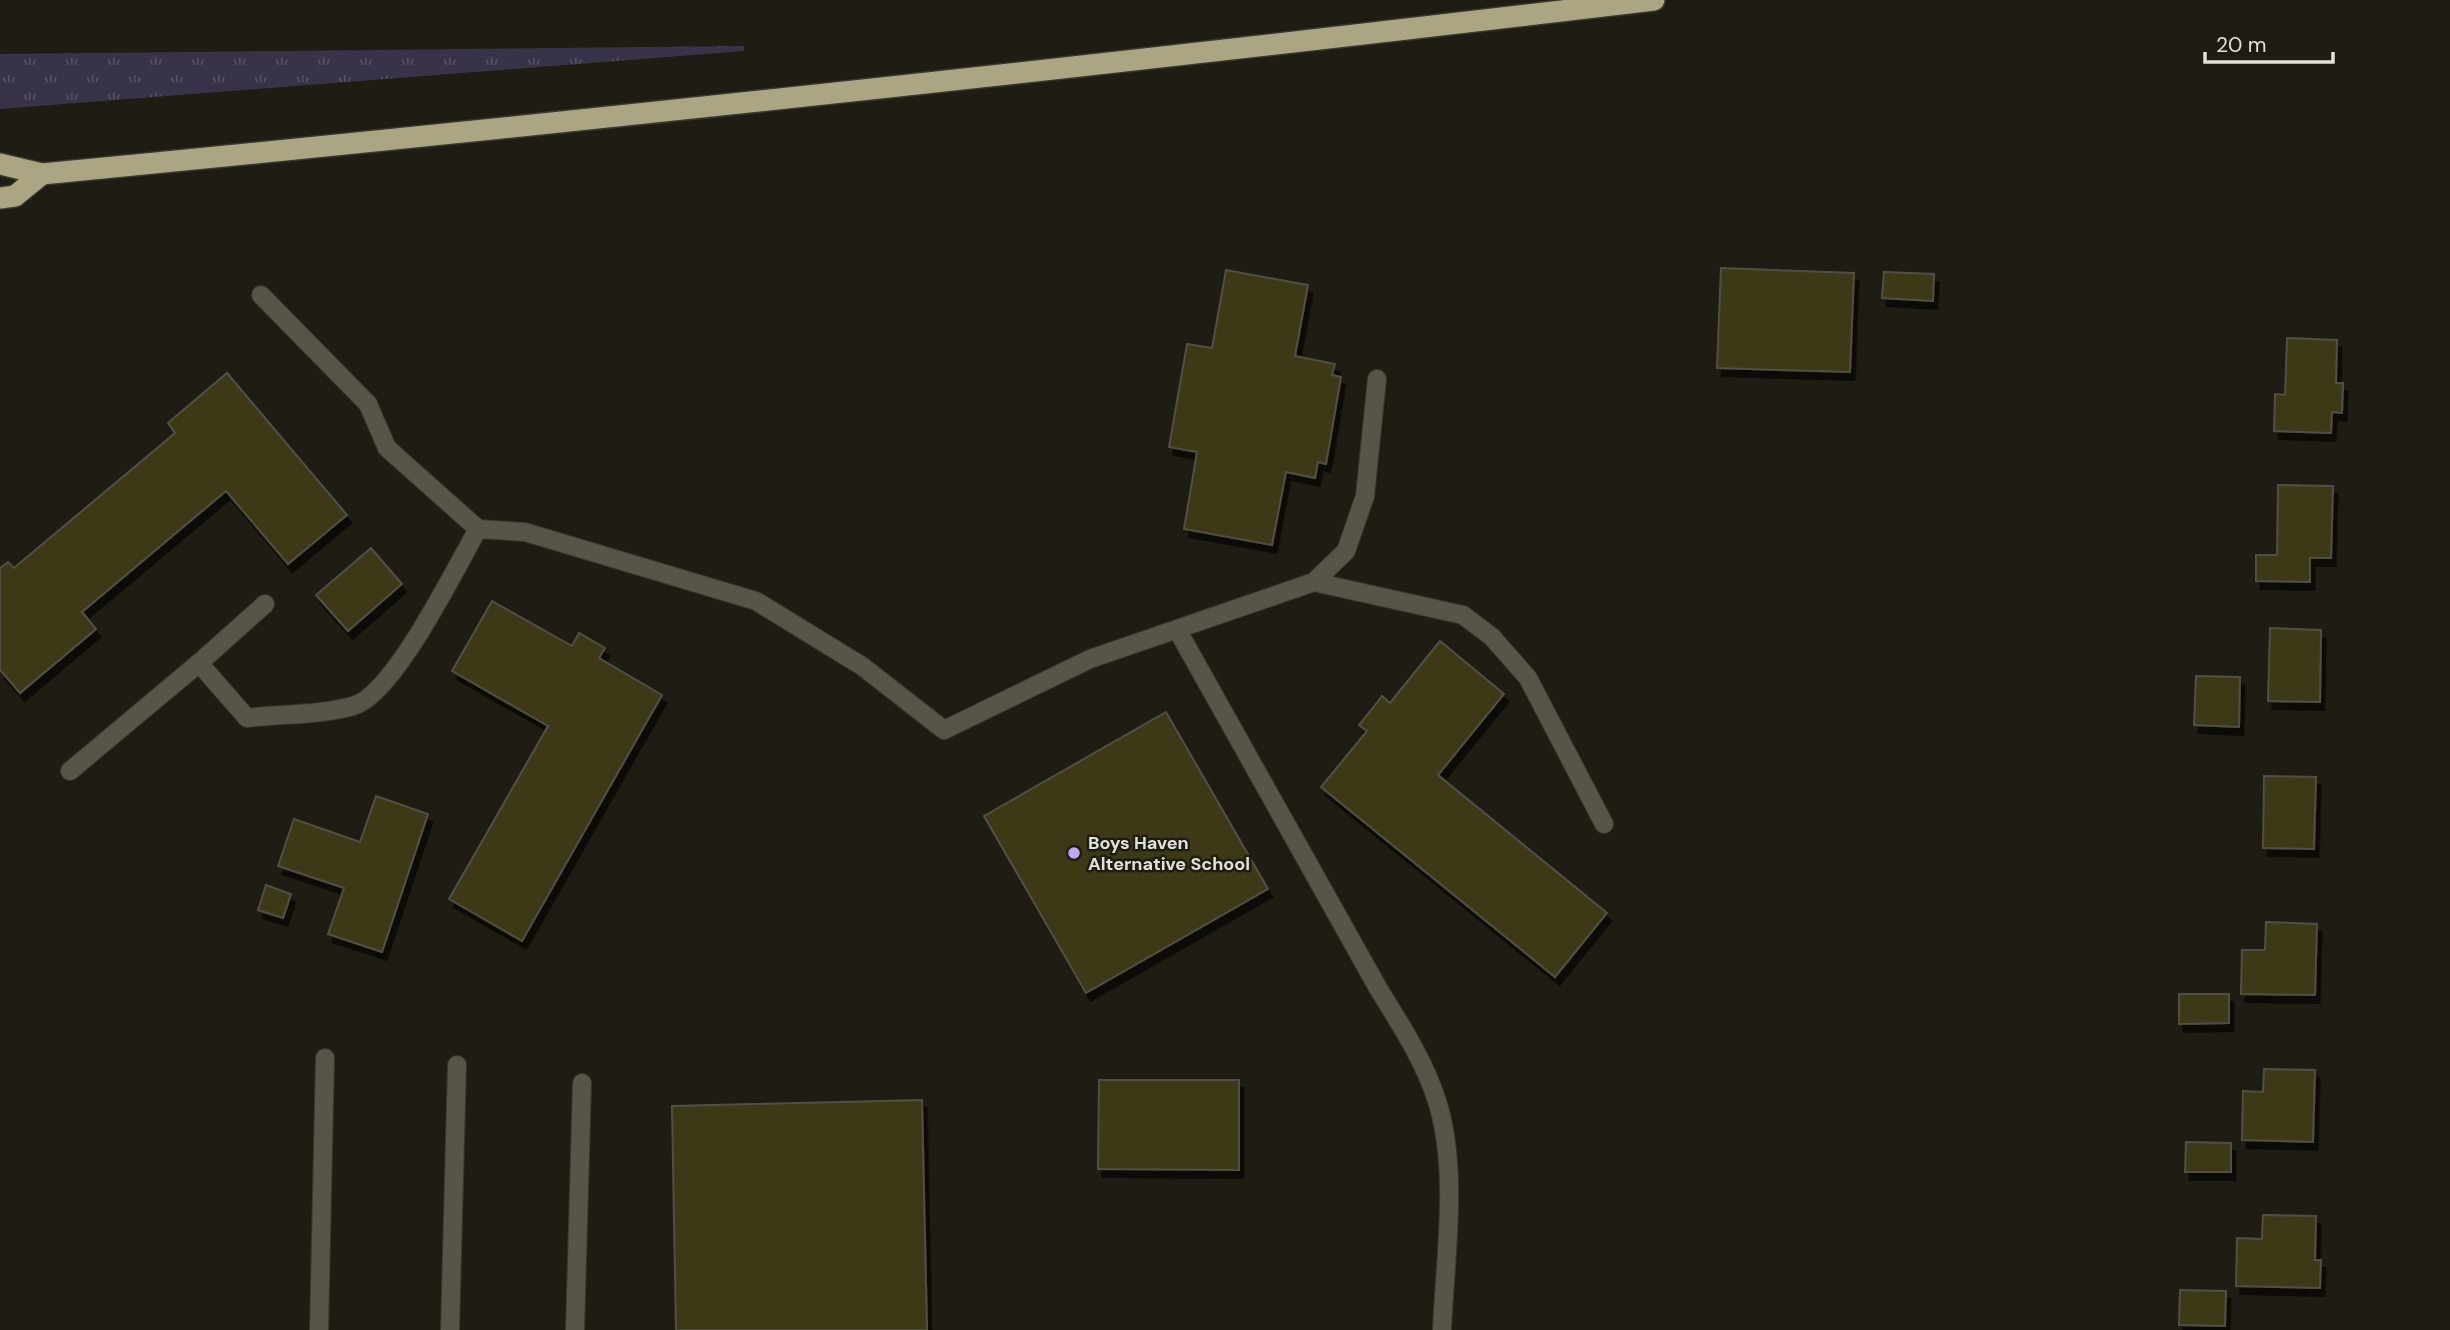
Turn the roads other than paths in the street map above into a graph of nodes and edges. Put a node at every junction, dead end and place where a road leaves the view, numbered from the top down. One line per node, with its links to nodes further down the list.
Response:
1 (1654, 0): 3 (highway)
2 (0, 164): 3 (highway)
3 (42, 174): 4 (highway)
4 (0, 198)
5 (261, 295): 7 (lane)
6 (1377, 379): 8 (lane)
7 (478, 529): 10 (lane); 11 (lane)
8 (1314, 582): 10 (lane); 13 (lane)
9 (265, 604): 11 (lane)
10 (1178, 631): 20 (lane)
11 (199, 663): 12 (lane)
12 (70, 771)
13 (1604, 824)
14 (325, 1058): 17 (lane)
15 (457, 1065): 18 (lane)
16 (582, 1083): 19 (lane)
17 (319, 1330)
18 (450, 1330)
19 (575, 1330)
20 (1442, 1330)

